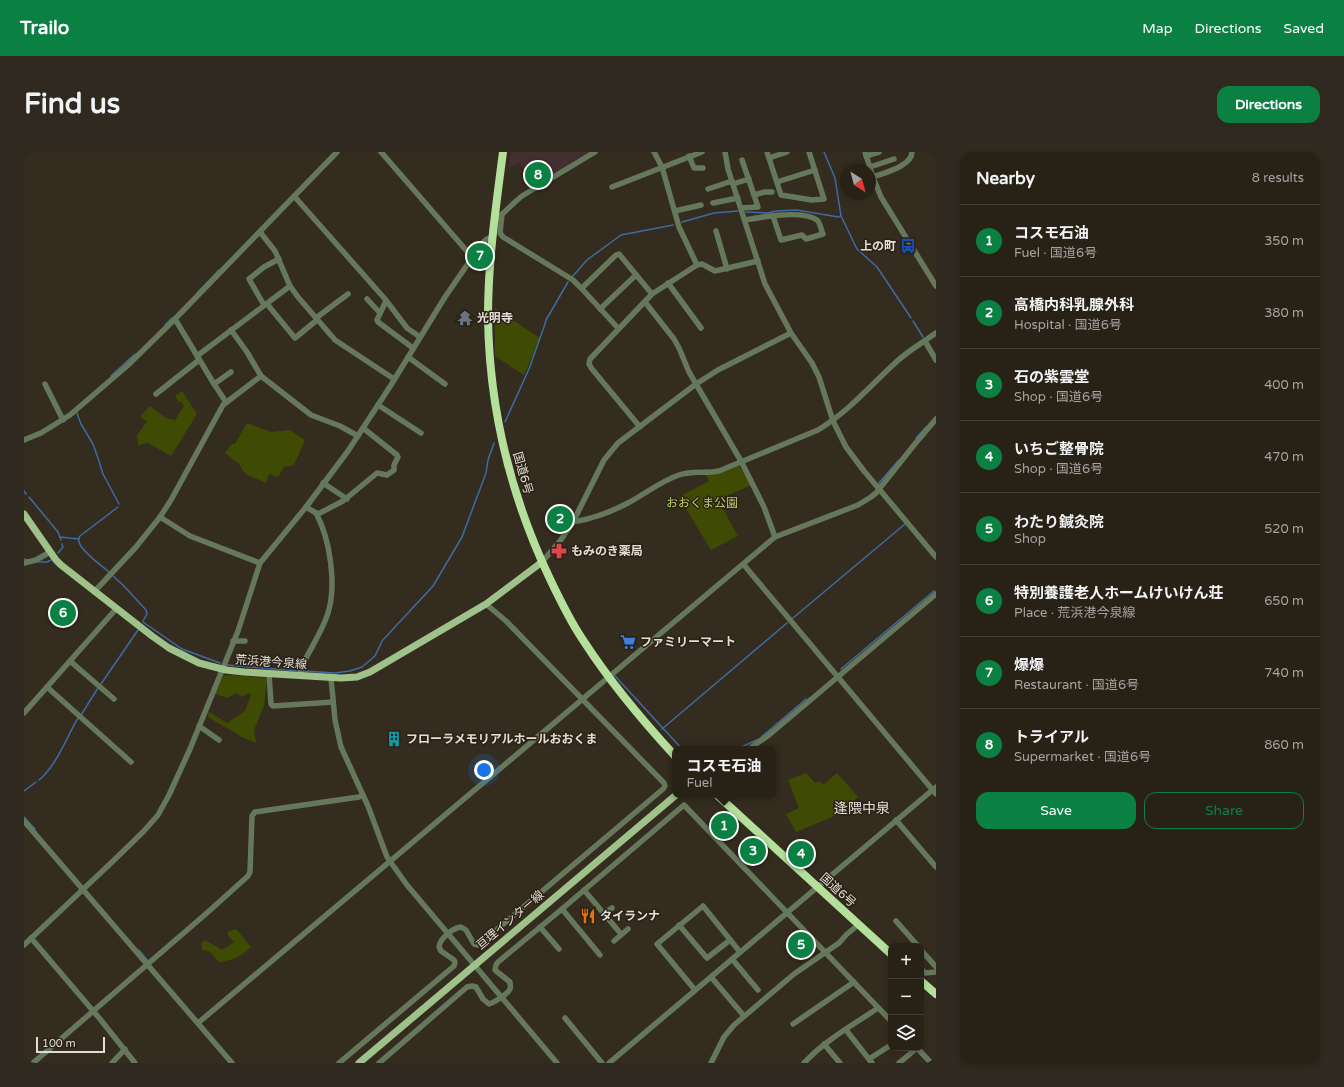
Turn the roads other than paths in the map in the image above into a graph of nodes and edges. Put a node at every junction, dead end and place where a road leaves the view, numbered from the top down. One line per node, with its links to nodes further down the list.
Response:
1 (337, 152): 31 (street)
2 (381, 152): 44 (street)
3 (503, 152): 40 (highway, 国道6号)
4 (595, 152): 37 (street)
5 (654, 152): 19 (street)
6 (702, 152): 14 (street)
7 (725, 152): 24 (street)
8 (788, 152): 13 (street)
9 (810, 152): 21 (street)
10 (879, 152): 12 (street)
11 (912, 152): 22 (street)
12 (866, 154): 17 (street)
13 (768, 155): 25 (street)
14 (690, 156): 19 (street); 20 (street)
15 (894, 159): 18 (street)
16 (742, 160): 23 (street)
17 (869, 164)
18 (876, 165)
19 (662, 167): 27 (street); 36 (street)
20 (703, 168)
21 (816, 170): 25 (street); 25 (street)
22 (876, 176)
23 (749, 179): 24 (street); 30 (street)
24 (733, 182): 28 (street); 32 (street)
25 (777, 182)
26 (876, 184): 52 (street)
27 (612, 187)
28 (708, 189)
29 (772, 192): 30 (street)
30 (754, 195): 35 (street)
31 (294, 196): 42 (street); 57 (street)
32 (738, 198): 33 (street); 35 (street)
33 (713, 203)
34 (701, 204): 36 (street)
35 (741, 208): 39 (street)
36 (675, 212): 47 (street)
37 (502, 214): 40 (street); 53 (street)
38 (773, 216): 38 (street); 39 (street)
39 (745, 220): 46 (street)
40 (493, 223): 43 (highway, 国道6号)
41 (716, 231): 48 (street)
42 (260, 232): 45 (street); 62 (street)
43 (492, 237): 44 (street); 105 (highway, 国道6号)
44 (472, 257): 69 (street)
45 (279, 259): 51 (street); 59 (street)
46 (758, 261): 48 (street); 67 (street)
47 (697, 265): 48 (street); 50 (street)
48 (727, 269)
49 (636, 275): 53 (street); 55 (street); 60 (street)
50 (668, 283): 55 (street); 65 (street)
51 (290, 286): 59 (street); 63 (street)
52 (936, 286)
53 (582, 289): 60 (street)
54 (348, 294): 63 (street)
55 (652, 294): 58 (street)
56 (367, 299): 61 (street)
57 (386, 301): 61 (street); 69 (street)
58 (645, 302): 64 (street); 81 (street)
59 (265, 304): 63 (street); 66 (street)
60 (600, 309): 64 (street)
61 (380, 313): 71 (street)
62 (175, 319): 73 (street); 86 (street)
63 (316, 319): 77 (street)
64 (618, 328): 88 (street)
65 (701, 328)
66 (231, 330): 73 (street); 76 (street)
67 (791, 333): 81 (street); 87 (street)
68 (936, 333): 70 (street)
69 (420, 337): 71 (street)
70 (925, 341): 74 (street); 87 (street)
71 (413, 348): 72 (street)
72 (408, 357): 77 (street); 80 (street)
73 (198, 358): 79 (street); 82 (street)
74 (936, 360)
75 (230, 372): 79 (street)
76 (262, 376): 83 (street); 91 (street)
77 (394, 380): 84 (street)
78 (45, 384): 86 (street)
79 (214, 384): 83 (street)
80 (445, 384)
81 (696, 384): 88 (street); 93 (street)
82 (156, 394)
83 (226, 402): 100 (street)
84 (378, 405): 89 (street); 90 (street)
85 (936, 419): 95 (street)
86 (63, 420): 92 (street)
87 (833, 421): 93 (street); 95 (street)
88 (640, 427): 101 (street)
89 (363, 428): 91 (street); 96 (street)
90 (421, 433)
91 (358, 436): 94 (street)
92 (24, 440)
93 (741, 462): 101 (street); 102 (street)
94 (323, 483): 96 (street); 97 (street)
95 (879, 489): 102 (street); 104 (street)
96 (347, 499): 98 (street)
97 (306, 507): 98 (street); 107 (street)
98 (316, 513): 118 (street)
99 (24, 514): 103 (main road, 荒浜港今泉線)
100 (160, 517): 107 (street); 109 (street)
101 (573, 522): 105 (street)
102 (776, 537): 108 (street)
103 (50, 552): 106 (street); 109 (main road, 荒浜港今泉線)
104 (936, 557)
105 (542, 562): 111 (main road, 荒浜港今泉線); 121 (highway, 国道6号)
106 (24, 563)
107 (260, 563): 113 (street)
108 (744, 565): 119 (street); 121 (street)
109 (94, 592): 112 (main road, 荒浜港今泉線)
110 (936, 594): 119 (street)
111 (486, 604): 120 (main road, 荒浜港今泉線); 124 (street)
112 (116, 609): 115 (street); 116 (main road, 荒浜港今泉線)
113 (233, 641): 114 (street); 116 (street)
114 (245, 641)
115 (70, 661): 122 (street); 123 (street)
116 (222, 669): 117 (main road, 荒浜港今泉線); 127 (street)
117 (269, 674): 118 (main road, 荒浜港今泉線); 125 (street)
118 (300, 675): 120 (main road, 荒浜港今泉線)
119 (838, 677): 129 (street); 132 (street)
120 (331, 678): 125 (street)
121 (608, 678): 124 (street); 130 (highway, 国道6号)
122 (47, 687): 126 (street); 131 (street)
123 (114, 699)
124 (583, 700): 138 (street); 152 (street)
125 (333, 702): 133 (street)
126 (24, 713)
127 (199, 726): 128 (street); 141 (street)
128 (219, 740)
129 (753, 746)
130 (672, 753)
131 (131, 762)
132 (935, 790): 136 (street)
133 (363, 795): 138 (street); 166 (street)
134 (672, 798): 167 (main road, 亘理インター線)
135 (719, 798): 140 (highway, 国道6号)
136 (896, 820): 139 (street); 140 (street)
137 (24, 821): 141 (street)
138 (390, 862): 152 (street); 183 (street)
139 (936, 867)
140 (817, 886): 145 (street); 148 (highway, 国道6号)
141 (83, 889): 154 (street); 166 (street)
142 (584, 890): 144 (street); 145 (street); 146 (street)
143 (612, 908): 146 (street)
144 (562, 909): 150 (street); 164 (street)
145 (787, 912): 161 (street); 162 (street)
146 (604, 914): 153 (street)
147 (896, 921): 157 (street)
148 (859, 924): 160 (highway, 国道6号); 162 (street)
149 (679, 925): 155 (street); 155 (street); 174 (street)
150 (540, 927): 159 (street); 177 (street)
151 (628, 929): 153 (street)
152 (448, 934): 167 (street); 198 (street)
153 (622, 934): 156 (street)
154 (31, 938): 158 (street); 179 (street)
155 (730, 940): 161 (street)
156 (614, 941)
157 (915, 943)
158 (24, 945)
159 (559, 949)
160 (888, 951)
161 (740, 952): 165 (street)
162 (826, 953): 172 (street); 180 (street)
163 (924, 953): 168 (street)
164 (600, 955)
165 (732, 959): 171 (street); 175 (street)
166 (147, 965): 179 (street); 183 (street)
167 (474, 965): 177 (street); 199 (main road, 亘理インター線)
168 (936, 967)
169 (924, 972): 170 (street)
170 (936, 972)
171 (711, 977): 174 (street); 180 (street)
172 (854, 982): 178 (street); 184 (street)
173 (924, 984): 176 (highway)
174 (695, 990): 191 (street)
175 (758, 990)
176 (936, 994)
177 (501, 997): 200 (street); 201 (street)
178 (878, 1008): 182 (street); 185 (street)
179 (93, 1011): 188 (street); 194 (street)
180 (744, 1016): 193 (street)
181 (565, 1018): 202 (street)
182 (888, 1019)
183 (198, 1024): 197 (street)
184 (793, 1024)
185 (846, 1030): 186 (street); 192 (street)
186 (824, 1044): 205 (street); 206 (street)
187 (888, 1047): 192 (street)
188 (125, 1049): 195 (street); 196 (street)
189 (913, 1051): 207 (street)
190 (920, 1051): 208 (street)
191 (616, 1057): 203 (street); 204 (street)
192 (870, 1061)
193 (713, 1062)
194 (33, 1063)
195 (112, 1063)
196 (135, 1063)
197 (232, 1063)
198 (339, 1063)
199 (359, 1063)
200 (379, 1063)
201 (557, 1063)
202 (602, 1063)
203 (609, 1063)
204 (621, 1063)
205 (804, 1063)
206 (840, 1063)
207 (899, 1063)
208 (931, 1063)

